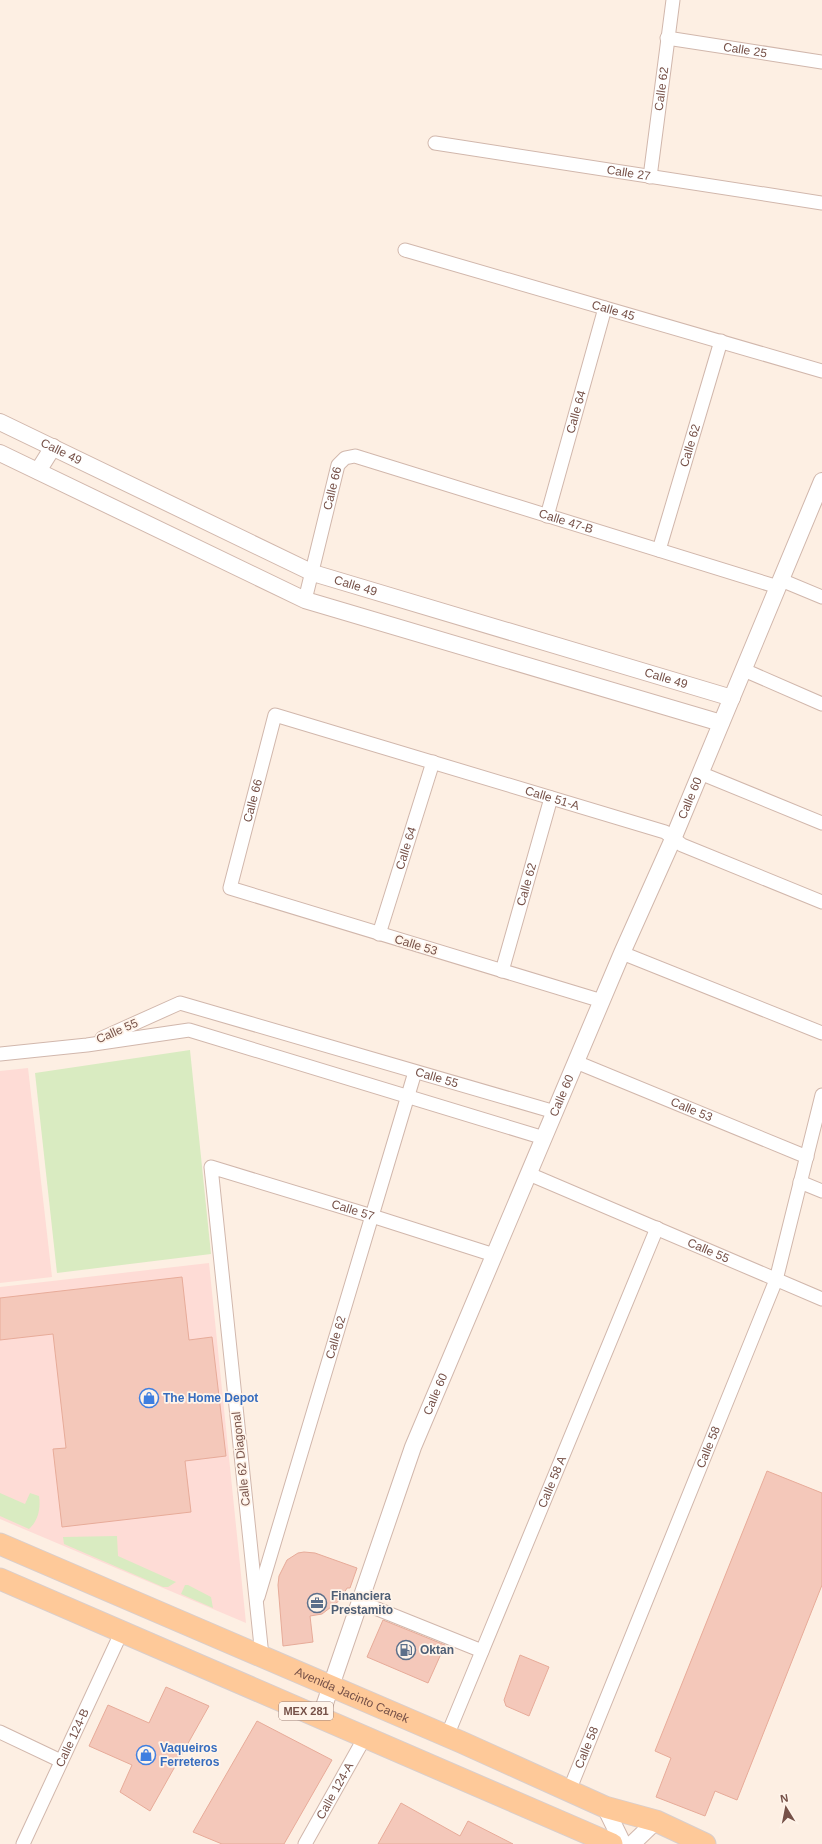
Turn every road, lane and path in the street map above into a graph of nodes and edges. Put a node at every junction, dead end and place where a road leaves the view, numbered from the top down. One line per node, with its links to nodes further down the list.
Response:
1 (673, 0): 2 (street, Calle 62)
2 (667, 38): 3 (street, Calle 25); 5 (street, Calle 62)
3 (822, 62)
4 (435, 143): 5 (street, Calle 27)
5 (650, 177): 6 (street, Calle 27)
6 (822, 203)
7 (405, 250): 8 (street, Calle 45)
8 (605, 308): 9 (street, Calle 45); 17 (street, Calle 64)
9 (721, 341): 10 (street, Calle 45); 18 (street, Calle 62)
10 (822, 371)
11 (0, 422): 12 (street, Calle 49)
12 (53, 447): 15 (street); 19 (street, Calle 49)
13 (0, 453): 15 (street)
14 (355, 456): 17 (street, Calle 47-B); 19 (street, Calle 66)
15 (38, 471): 22 (street)
16 (822, 481): 20 (street, Calle 60)
17 (547, 516): 18 (street, Calle 47-B)
18 (659, 550): 20 (street, Calle 47-B)
19 (313, 574): 22 (street, Calle 66); 23 (street, Calle 49)
20 (779, 584): 21 (street, Calle 47-B); 25 (street, Calle 60)
21 (822, 597)
22 (305, 600): 24 (street)
23 (536, 640): 24 (street); 26 (street, Calle 49)
24 (528, 666): 29 (street)
25 (744, 670): 26 (street, Calle 60); 27 (street)
26 (732, 698): 29 (street, Calle 60)
27 (822, 704)
28 (275, 714): 30 (street, Calle 51-A); 35 (street, Calle 66)
29 (721, 723): 31 (street, Calle 60)
30 (433, 762): 32 (street, Calle 51-A); 37 (street, Calle 64)
31 (700, 773): 33 (street); 34 (street, Calle 60)
32 (551, 798): 34 (street, Calle 51-A); 39 (street, Calle 62)
33 (822, 822)
34 (673, 839): 36 (street, Calle 51-A); 38 (street, Calle 60)
35 (230, 888): 37 (street, Calle 53)
36 (822, 902)
37 (379, 934): 39 (street, Calle 53)
38 (622, 953): 40 (street, Calle 60); 41 (street)
39 (502, 971): 40 (street, Calle 53)
40 (602, 1001): 44 (street, Calle 60)
41 (822, 1033)
42 (87, 1045): 43 (street); 45 (street, Calle 55); 47 (street, Calle 55)
43 (0, 1054)
44 (576, 1062): 48 (street, Calle 60); 50 (street, Calle 53)
45 (415, 1072): 47 (street, Calle 62); 48 (street, Calle 55)
46 (822, 1095): 50 (street, Calle 58)
47 (407, 1097): 49 (street, Calle 55); 55 (street, Calle 62)
48 (555, 1112): 49 (street, Calle 60)
49 (544, 1138): 52 (street, Calle 60)
50 (807, 1157): 53 (street, Calle 58)
51 (210, 1167): 55 (street, Calle 57); 63 (street, Calle 62 Diagonal)
52 (529, 1174): 56 (street, Calle 55); 57 (street, Calle 60)
53 (800, 1182): 54 (street); 58 (street, Calle 58)
54 (822, 1191)
55 (372, 1216): 57 (street, Calle 57); 63 (street, Calle 62)
56 (657, 1228): 58 (street, Calle 55); 65 (street, Calle 58 A)
57 (494, 1255): 62 (street, Calle 60)
58 (776, 1280): 59 (street, Calle 55); 73 (street, Calle 58)
59 (822, 1299)
60 (0, 1544): 66 (main road, Avenida Jacinto Canek / MEX 281)
61 (0, 1578): 64 (main road, MEX 281)
62 (360, 1602): 65 (street); 67 (street, Calle 60)
63 (256, 1603): 66 (street, Calle 62 Diagonal)
64 (122, 1632): 68 (main road, MEX 281); 72 (street, Calle 124-B)
65 (482, 1651): 70 (street, Calle 58 A)
66 (262, 1656): 67 (main road, Avenida Jacinto Canek / MEX 281)
67 (331, 1687): 68 (street, Calle 60); 70 (main road, Avenida Jacinto Canek / MEX 281)
68 (320, 1718): 71 (main road, MEX 281)
69 (0, 1732): 72 (street)
70 (447, 1736): 73 (main road, Avenida Jacinto Canek / MEX 281)
71 (365, 1737): 77 (street, Calle 124-A); 78 (main road, MEX 281)
72 (61, 1762): 76 (street, Calle 124-B)
73 (569, 1791): 74 (main road, Avenida Jacinto Canek / MEX 281)
74 (605, 1806): 75 (main road, Avenida Jacinto Canek / MEX 281); 79 (street)
75 (656, 1822): 80 (street); 81 (main road, Avenida Jacinto Canek / MEX 281)
76 (23, 1844)
77 (305, 1844)
78 (612, 1844)
79 (623, 1844)
80 (632, 1844)
81 (705, 1844)

